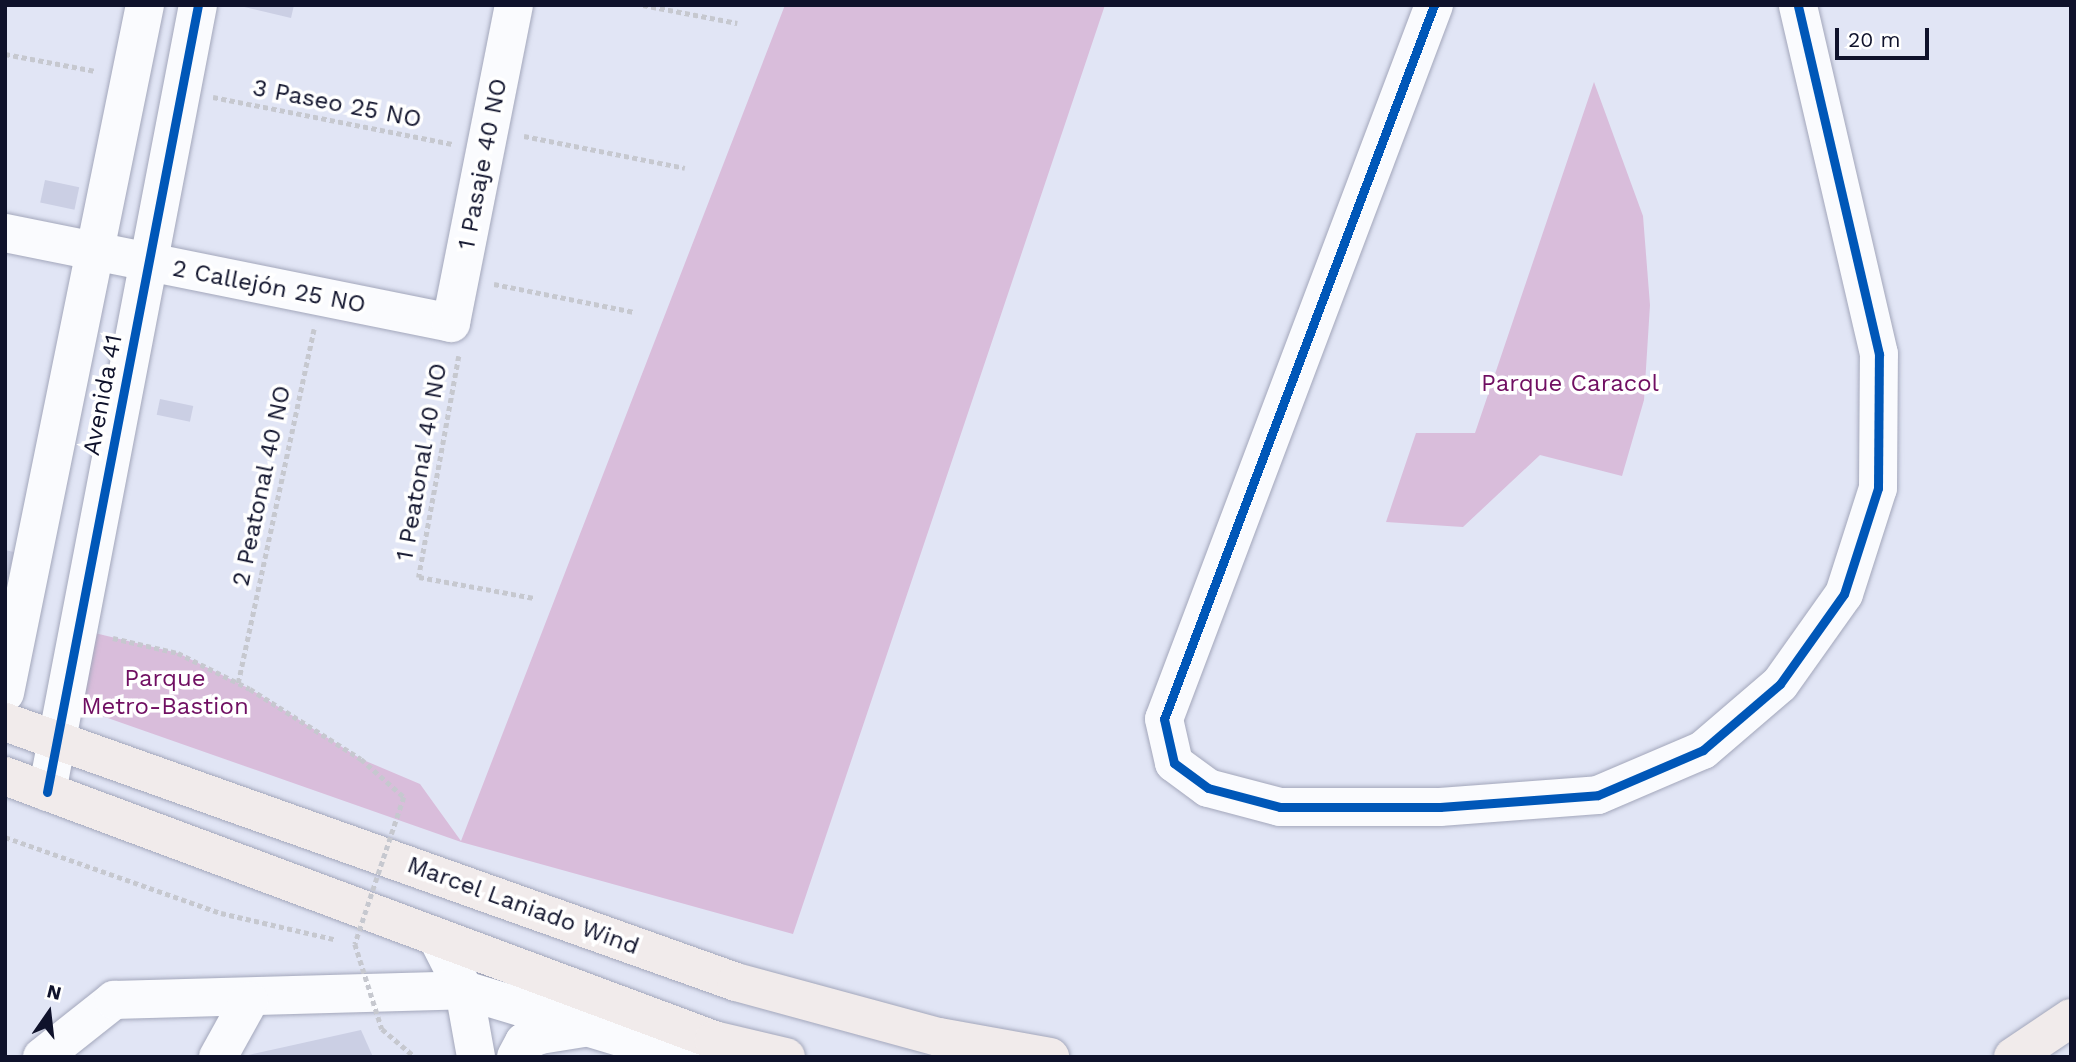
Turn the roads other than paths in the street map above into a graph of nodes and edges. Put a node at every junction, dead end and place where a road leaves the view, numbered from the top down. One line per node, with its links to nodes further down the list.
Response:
1 (145, 5): 7 (street, Avenida 41)
2 (198, 5): 8 (street, Avenida 41)
3 (514, 5): 9 (street, 1 Pasaje 40 NO)
4 (1434, 5): 5 (street)
5 (1798, 5)
6 (5, 233): 7 (street, 2 Callejón 25 NO)
7 (97, 252): 8 (street, 2 Callejón 25 NO); 10 (street, Avenida 41)
8 (148, 262): 9 (street, 2 Callejón 25 NO); 12 (street, Avenida 41)
9 (451, 323)
10 (5, 694)
11 (5, 722): 12 (main road, Marcel Laniado Wind)
12 (57, 741): 14 (street, Avenida 41); 26 (main road, Marcel Laniado Wind)
13 (5, 776): 14 (main road)
14 (47, 792): 15 (main road)
15 (439, 941): 16 (street); 25 (main road)
16 (464, 990): 17 (street); 19 (street); 22 (street)
17 (249, 1001): 20 (street); 21 (street)
18 (2071, 1018): 27 (main road)
19 (589, 1027): 23 (street); 24 (street)
20 (42, 1057)
21 (218, 1057)
22 (476, 1057)
23 (516, 1057)
24 (687, 1057)
25 (786, 1057)
26 (1050, 1057)
27 (2014, 1057)

